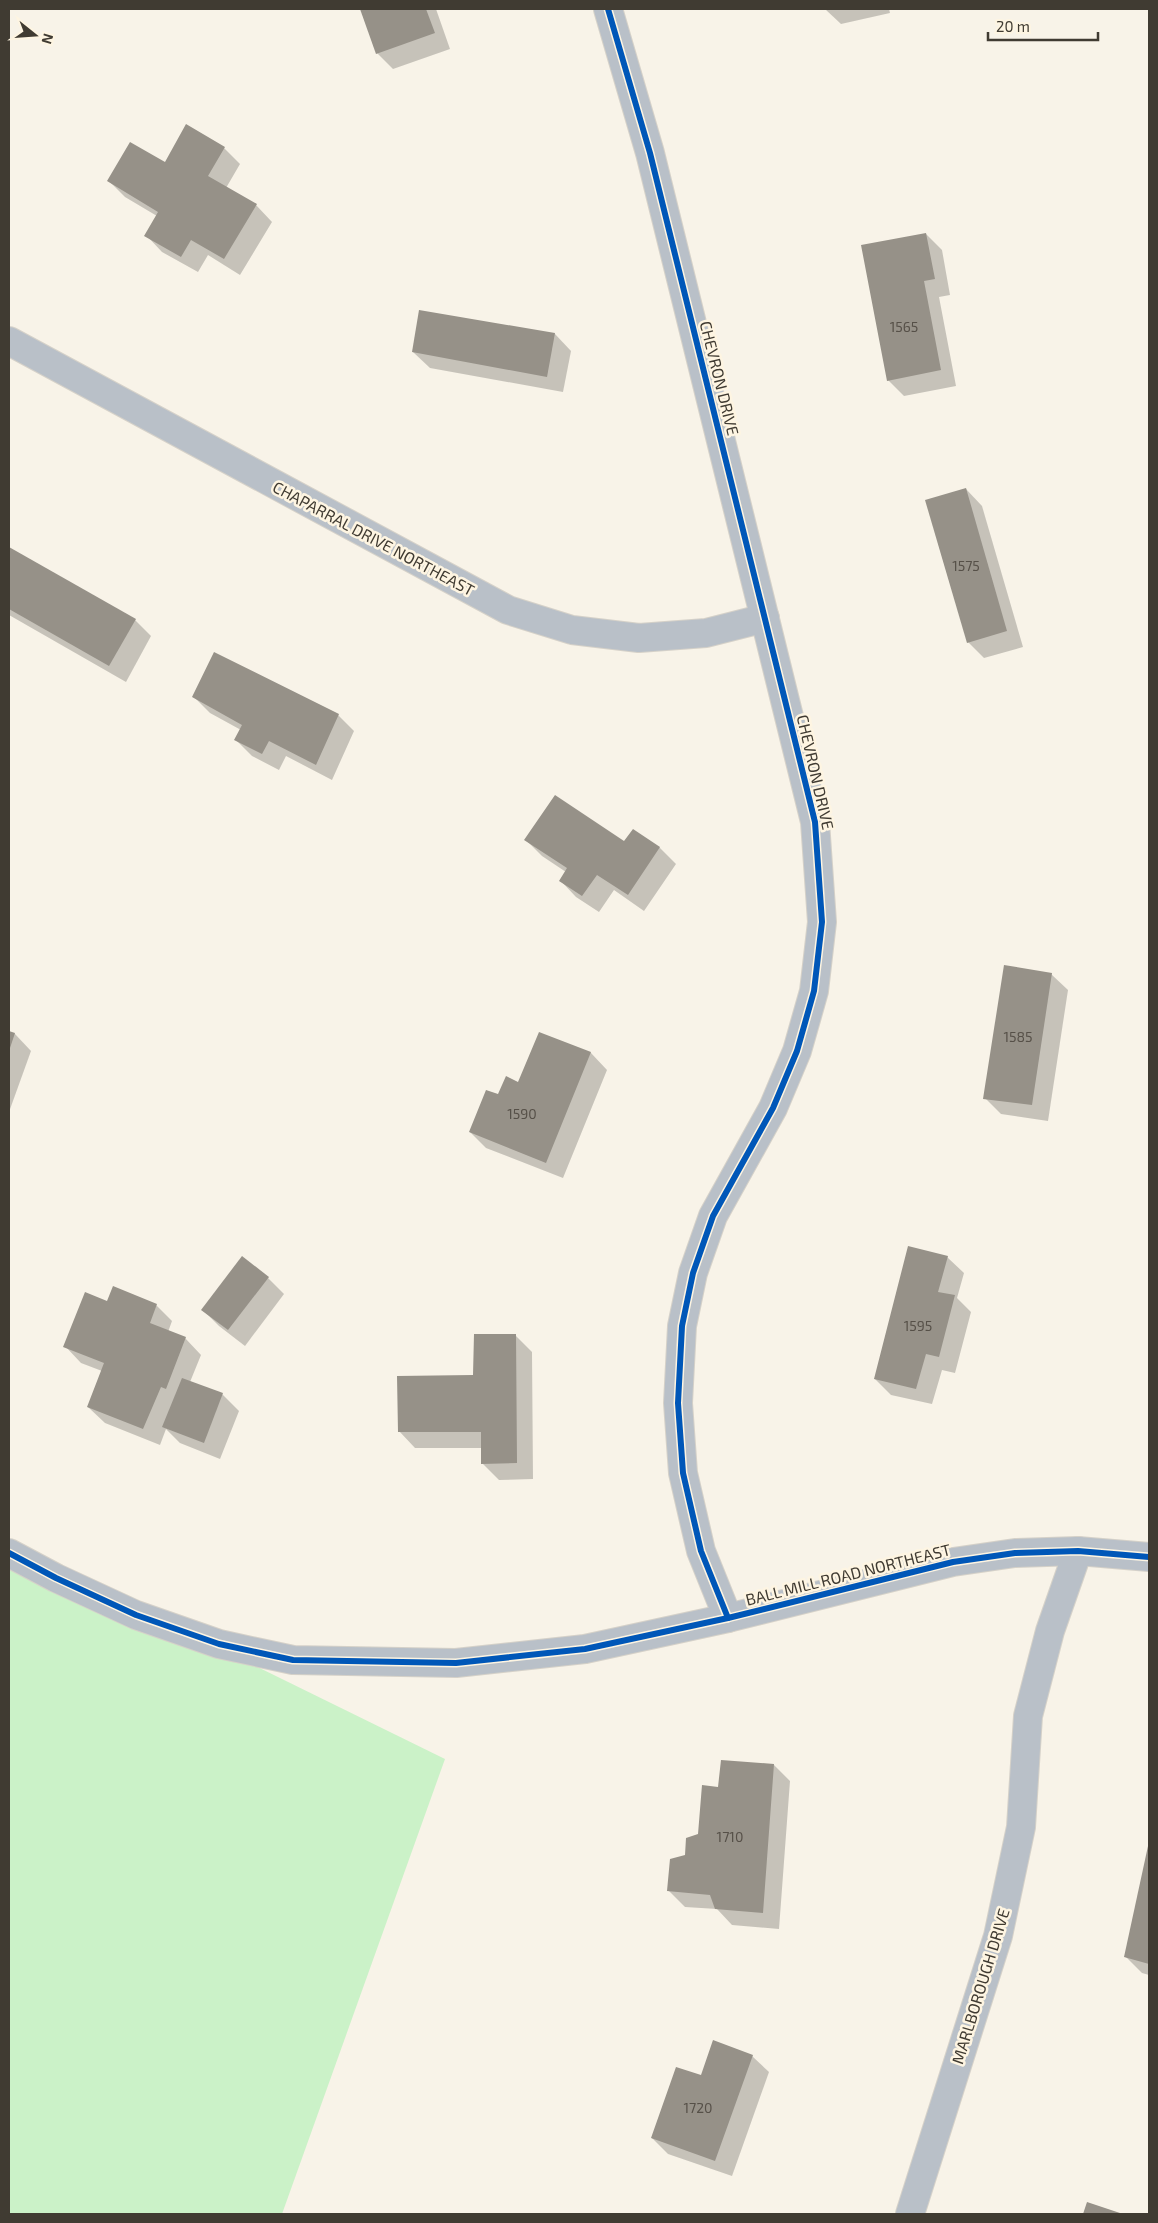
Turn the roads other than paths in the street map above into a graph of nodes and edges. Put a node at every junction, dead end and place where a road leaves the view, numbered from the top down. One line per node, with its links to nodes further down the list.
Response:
1 (608, 9): 3 (street, CHEVRON DRIVE)
2 (9, 341): 3 (street, CHAPARRAL DRIVE NORTHEAST)
3 (765, 618): 7 (street, CHEVRON DRIVE)
4 (1078, 1551): 6 (street, BALL MILL ROAD NORTHEAST); 7 (street, BALL MILL ROAD NORTHEAST); 8 (street, MARLBOROUGH DRIVE)
5 (9, 1552): 7 (street, BALL MILL ROAD NORTHEAST)
6 (1149, 1557)
7 (728, 1618)
8 (910, 2214)

